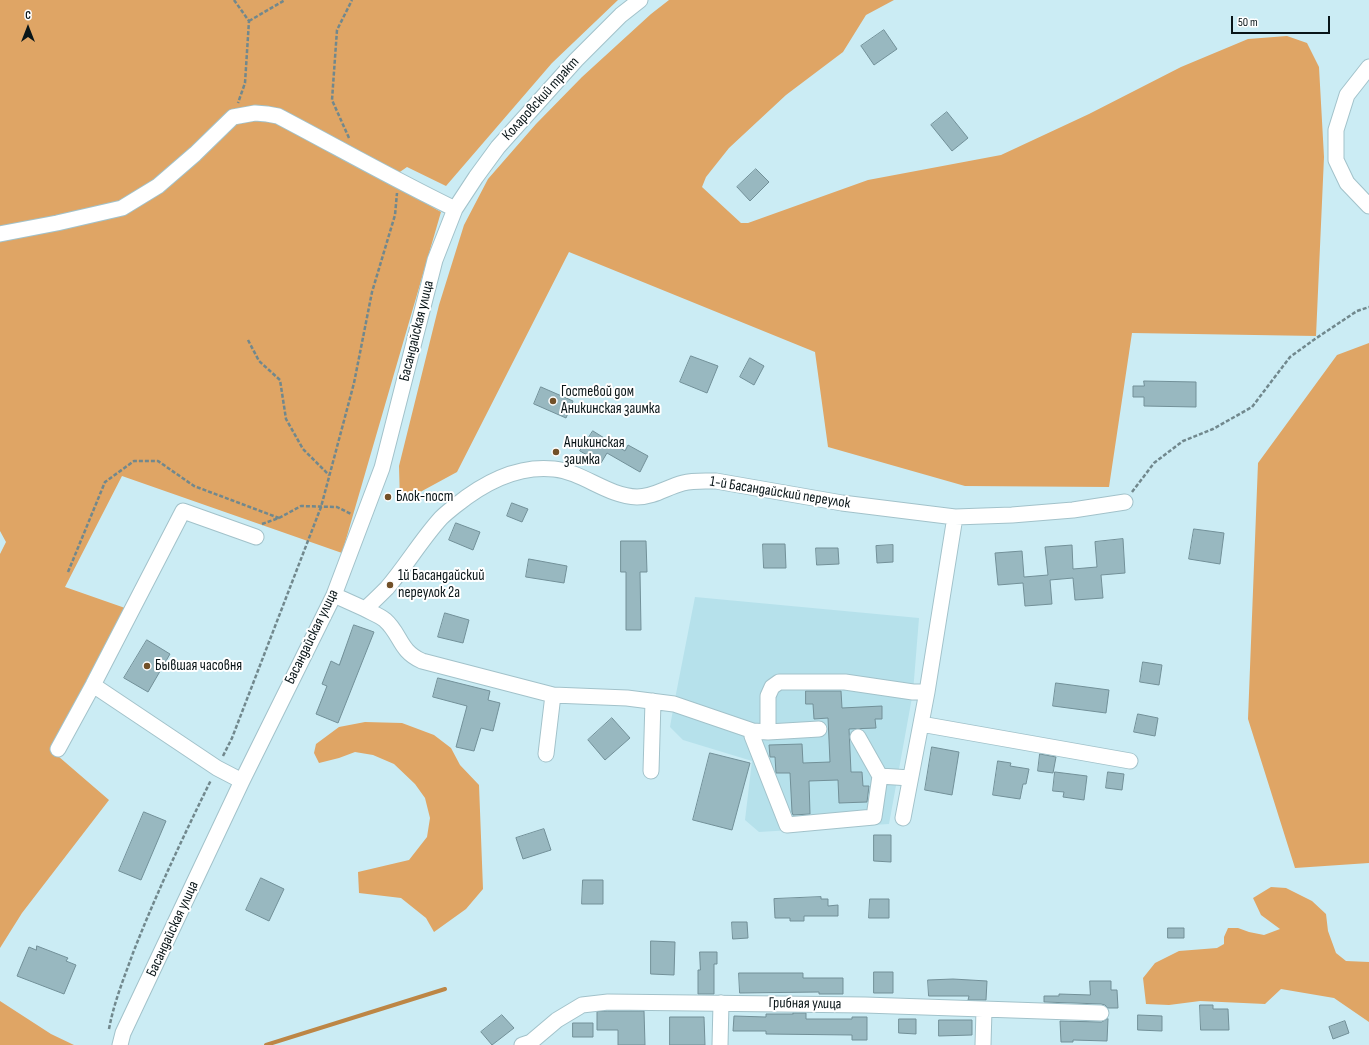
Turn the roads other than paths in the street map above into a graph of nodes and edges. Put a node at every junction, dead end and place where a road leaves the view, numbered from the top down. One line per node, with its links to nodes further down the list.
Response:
1 (640, 0): 4 (street, Коларовский тракт)
2 (1369, 67): 3 (street)
3 (1369, 206)
4 (455, 210): 5 (street); 9 (street, Басандайская улица)
5 (0, 234)
6 (1125, 502): 7 (street, 1-й Басандайский переулок)
7 (955, 517): 10 (street, 1-й Басандайский переулок); 12 (street)
8 (256, 537): 11 (street)
9 (334, 595): 10 (street); 26 (street, Басандайская улица)
10 (366, 610): 13 (street)
11 (93, 685): 20 (street); 26 (street)
12 (927, 692): 15 (street); 18 (street)
13 (553, 695): 14 (street); 21 (street)
14 (653, 701): 17 (street); 23 (street)
15 (921, 724): 22 (street); 25 (street)
16 (819, 729): 18 (street)
17 (753, 731): 18 (street); 24 (street)
18 (768, 732)
19 (858, 737): 24 (street)
20 (58, 749)
21 (546, 754)
22 (1130, 760)
23 (652, 771)
24 (880, 776): 25 (street)
25 (910, 778): 27 (street)
26 (242, 781): 31 (street, Басандайская улица)
27 (903, 818)
28 (721, 1003): 29 (street, Грибная улица); 32 (street, Грибная улица); 33 (street)
29 (984, 1010): 30 (street, Грибная улица); 34 (street)
30 (1101, 1013)
31 (120, 1045)
32 (522, 1045)
33 (720, 1045)
34 (983, 1045)

